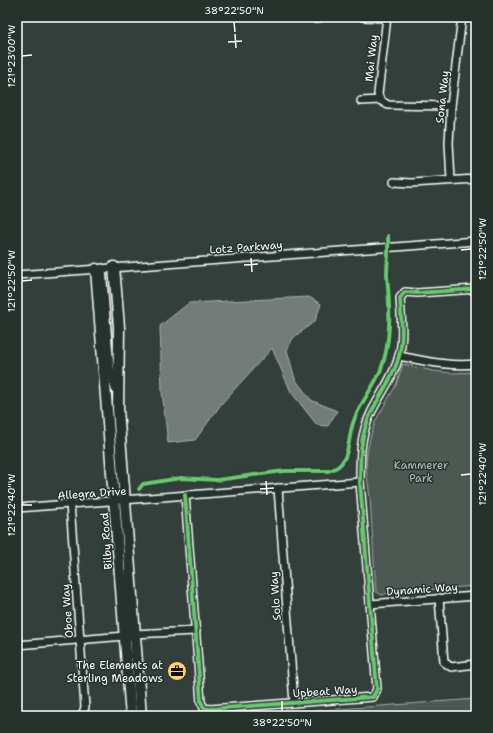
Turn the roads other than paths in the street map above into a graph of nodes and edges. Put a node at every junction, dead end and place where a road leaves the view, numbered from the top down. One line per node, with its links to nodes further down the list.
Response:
1 (363, 17): 2 (street)
2 (387, 17): 4 (street, Mai Way)
3 (462, 17): 6 (street, Sona Way)
4 (380, 100): 5 (street); 6 (street)
5 (361, 101)
6 (451, 106): 8 (street, Sona Way)
7 (476, 178): 8 (street)
8 (451, 180): 9 (street)
9 (394, 182)
10 (476, 240): 11 (street, Lotz Parkway)
11 (114, 267): 12 (street, Lotz Parkway); 17 (street, Bilby Road)
12 (99, 268): 13 (street, Lotz Parkway); 17 (street, Bilby Road); 21 (street, Bilby Road)
13 (17, 275)
14 (476, 289): 15 (street, Upbeat Way)
15 (399, 356): 16 (street); 18 (street, Upbeat Way)
16 (476, 364)
17 (118, 409): 21 (street, Bilby Road)
18 (360, 482): 19 (street, Allegra Drive); 26 (street, Upbeat Way)
19 (278, 488): 20 (street, Allegra Drive); 32 (street, Solo Way)
20 (185, 495): 21 (street, Allegra Drive); 27 (street, Upbeat Way)
21 (120, 500): 22 (street, Allegra Drive); 28 (street, Bilby Road); 28 (street, Bilby Road)
22 (70, 504): 23 (street, Allegra Drive); 29 (street, Oboe Way)
23 (17, 508)
24 (476, 596): 25 (street, Dynamic Way)
25 (439, 598): 26 (street, Dynamic Way); 31 (street)
26 (370, 604): 32 (street, Upbeat Way)
27 (196, 631): 28 (street); 32 (street, Upbeat Way)
28 (130, 636): 29 (street); 34 (street, Bilby Road); 35 (street, Bilby Road)
29 (80, 640): 30 (street); 33 (street, Oboe Way)
30 (17, 645)
31 (476, 664)
32 (294, 703)
33 (82, 716)
34 (131, 716)
35 (141, 716)

